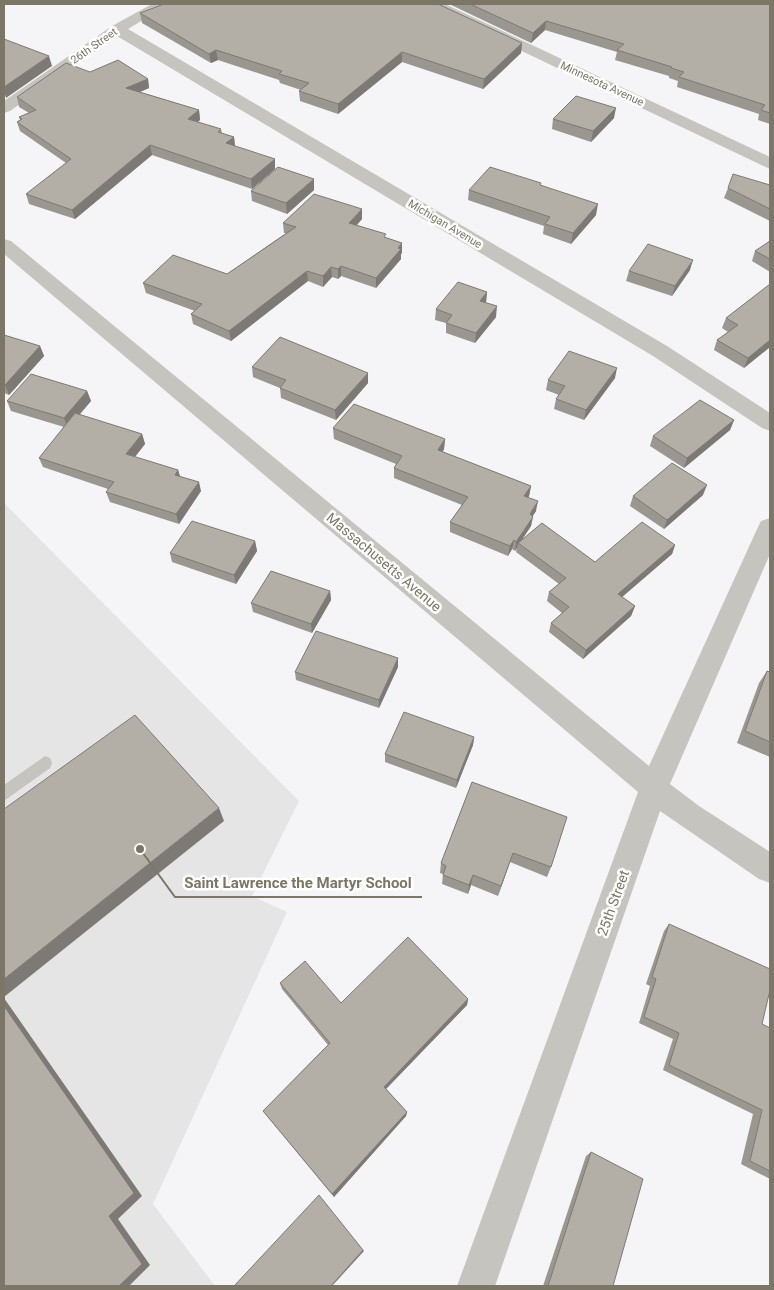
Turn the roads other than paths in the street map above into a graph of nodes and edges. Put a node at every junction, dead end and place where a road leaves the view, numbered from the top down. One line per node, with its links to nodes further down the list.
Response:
1 (162, 4): 3 (street, 26th Street)
2 (434, 4): 5 (street, Minnesota Avenue)
3 (117, 29): 4 (street, 26th Street); 7 (street, Michigan Avenue)
4 (4, 108)
5 (770, 164)
6 (4, 245): 10 (street, Massachusetts Avenue)
7 (770, 423)
8 (770, 527): 10 (street, 25th Street)
9 (45, 763): 11 (lane)
10 (654, 788): 12 (street, Massachusetts Avenue); 13 (street, 25th Street)
11 (4, 794)
12 (770, 869)
13 (476, 1286)

